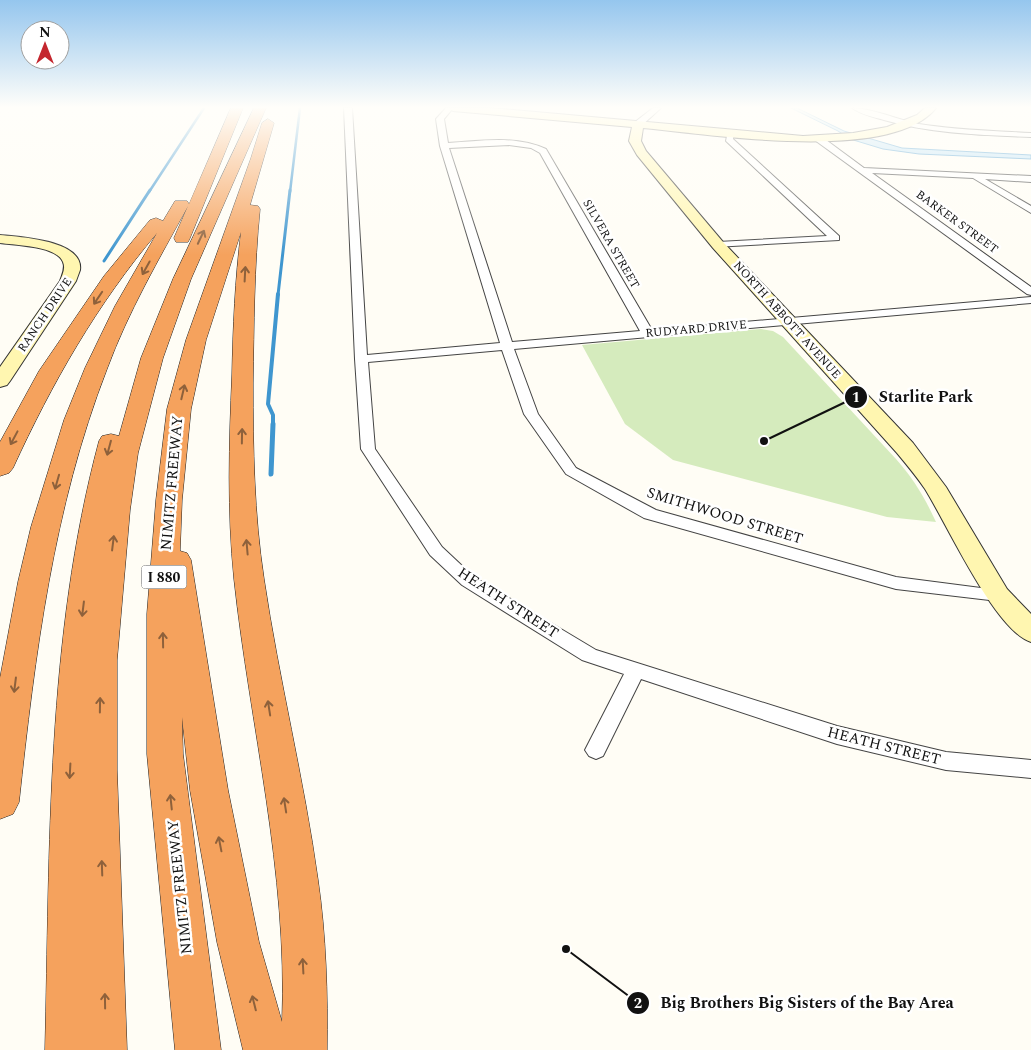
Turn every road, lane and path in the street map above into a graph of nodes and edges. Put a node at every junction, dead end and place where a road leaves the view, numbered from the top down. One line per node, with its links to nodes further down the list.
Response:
1 (207, 157): 13 (highway)
2 (215, 157): 35 (highway, one-way to 35)
3 (238, 157): 35 (highway, one-way to 3)
4 (351, 157): 23 (street, HEATH STREET)
5 (447, 157): 22 (street, SMITHWOOD STREET)
6 (546, 157): 21 (street, SILVERA STREET)
7 (646, 157): 17 (street, NORTH ABBOTT AVENUE)
8 (748, 157): 17 (street)
9 (845, 157): 11 (street, BARKER STREET)
10 (258, 158): 26 (highway, NIMITZ FREEWAY / I 880, one-way to 10); 40 (highway, one-way to 10)
11 (863, 170): 12 (street); 18 (street, BARKER STREET)
12 (974, 176): 14 (street); 15 (street)
13 (194, 179): 25 (highway, one-way to 25); 27 (highway, one-way to 27)
14 (1031, 179)
15 (1031, 210)
16 (0, 239): 24 (street, RANCH DRIVE)
17 (718, 244): 20 (street, NORTH ABBOTT AVENUE)
18 (1031, 292)
19 (1031, 300): 20 (street, RUDYARD DRIVE)
20 (786, 322): 21 (street, RUDYARD DRIVE); 28 (street, NORTH ABBOTT AVENUE)
21 (648, 334): 22 (street, RUDYARD DRIVE)
22 (507, 346): 23 (street, RUDYARD DRIVE); 28 (street, SMITHWOOD STREET)
23 (361, 358): 31 (street, HEATH STREET)
24 (0, 381)
25 (0, 468)
26 (169, 500): 38 (highway, NIMITZ FREEWAY / I 880, one-way to 26); 39 (highway, one-way to 26)
27 (35, 568): 30 (highway); 34 (highway, one-way to 34)
28 (998, 595): 29 (street, NORTH ABBOTT AVENUE)
29 (1031, 632)
30 (0, 661)
31 (636, 670): 32 (street); 33 (street, HEATH STREET)
32 (596, 750)
33 (1031, 769)
34 (0, 802)
35 (86, 922): 36 (highway); 37 (highway, one-way to 35)
36 (68, 1050)
37 (104, 1050)
38 (198, 1050)
39 (266, 1050)
40 (304, 1050)

